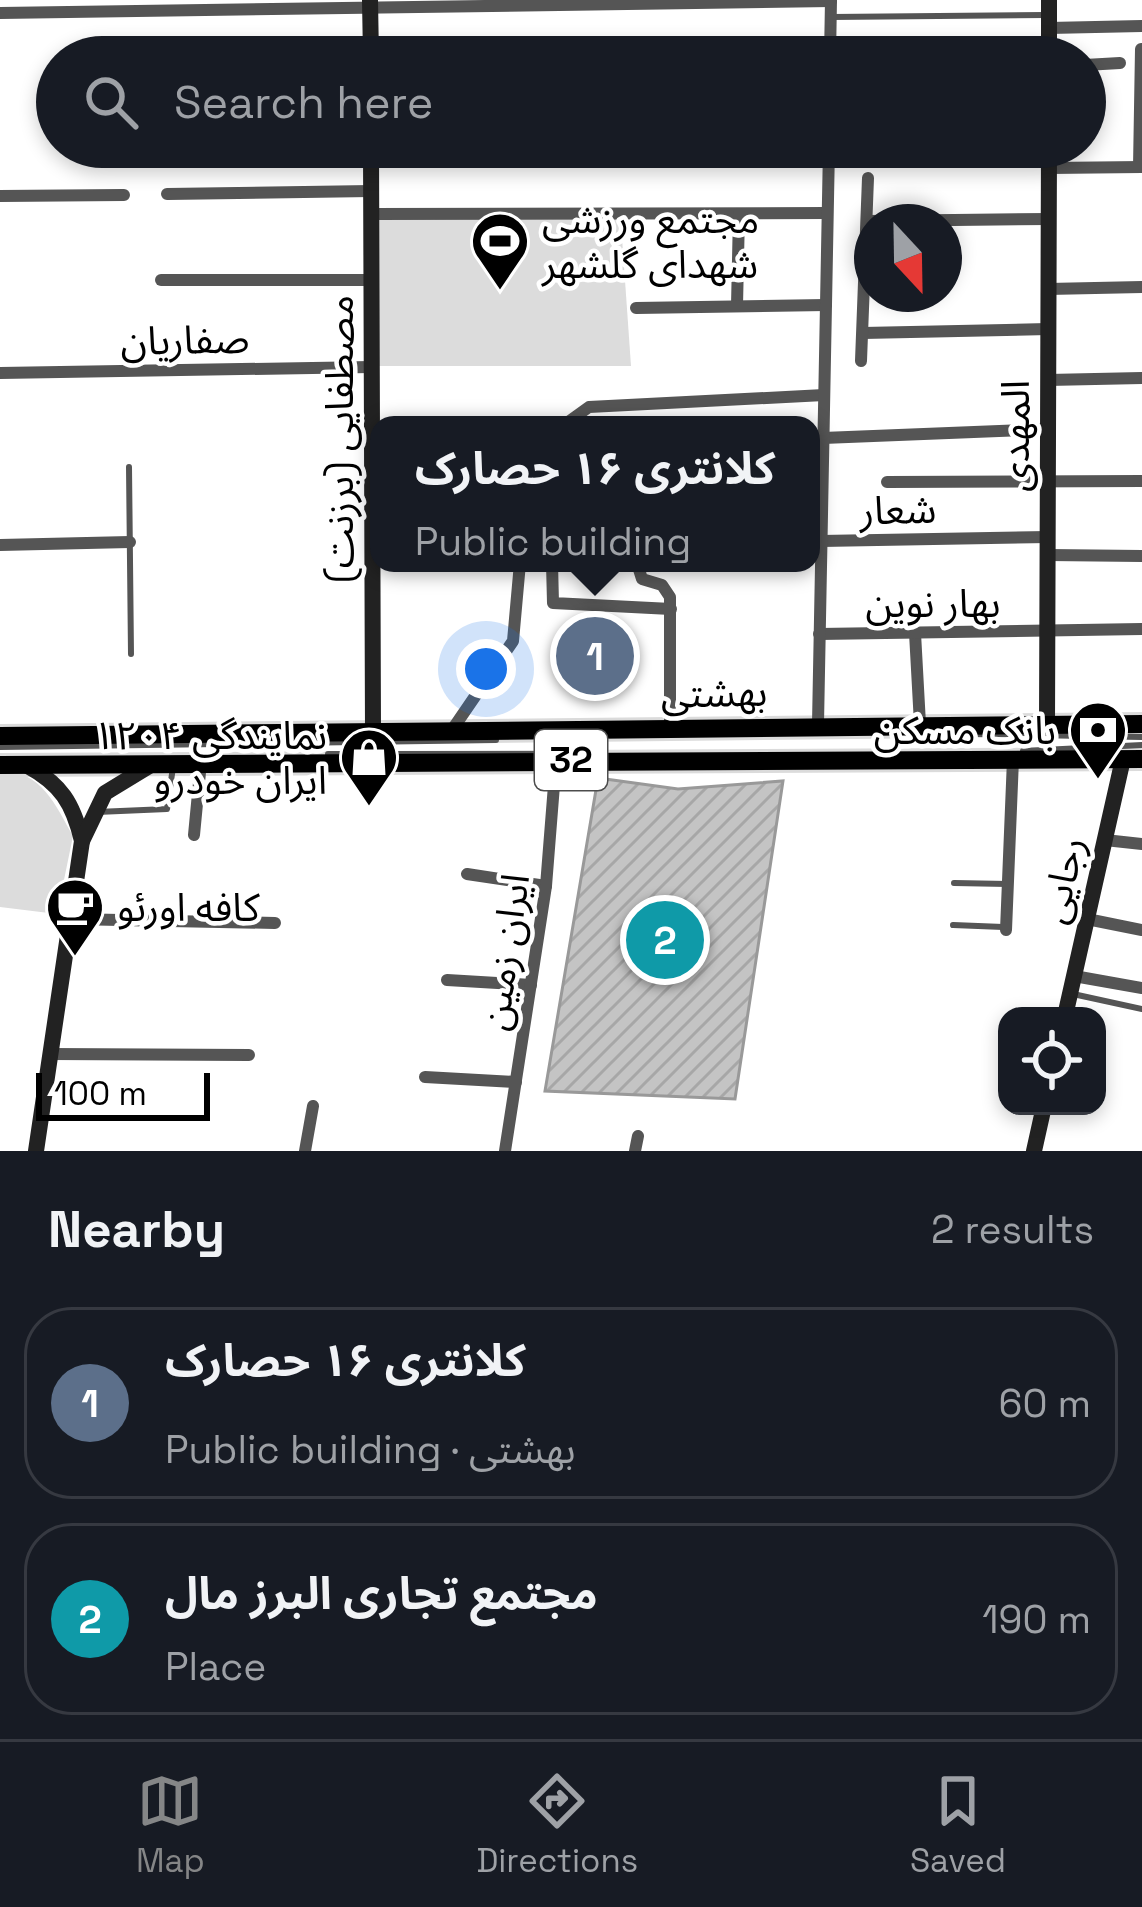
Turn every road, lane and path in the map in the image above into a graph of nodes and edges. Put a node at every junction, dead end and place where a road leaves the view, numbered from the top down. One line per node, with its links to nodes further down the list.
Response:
1 (831, 0): 2 (street); 5 (street)
2 (370, 4): 3 (street); 7 (street)
3 (0, 13)
4 (1049, 14): 5 (lane); 6 (street)
5 (831, 16): 8 (street)
6 (1142, 26)
7 (370, 36)
8 (831, 36)
9 (1141, 50): 13 (street)
10 (1120, 63): 11 (street)
11 (1106, 64)
12 (1106, 167): 13 (street)
13 (1141, 167)
14 (371, 168): 18 (street, مصطفایی (برزنت))
15 (828, 168): 23 (street)
16 (1049, 168): 26 (street, المهدی)
17 (868, 178): 22 (street)
18 (371, 191): 19 (street); 24 (street, مصطفایی (برزنت))
19 (166, 194)
20 (124, 195): 21 (street)
21 (0, 196)
22 (867, 204)
23 (827, 213): 25 (street); 32 (street)
24 (372, 214): 25 (street); 29 (street, مصطفایی (برزنت))
25 (740, 214): 33 (street)
26 (1048, 219): 27 (street); 31 (street, المهدی)
27 (962, 220)
28 (161, 280): 29 (street)
29 (371, 280): 39 (street, مصطفایی (برزنت))
30 (1142, 287): 31 (street)
31 (1048, 289): 36 (street, المهدی)
32 (826, 305): 33 (street); 43 (street)
33 (737, 306): 34 (street)
34 (636, 308)
35 (863, 312): 37 (street)
36 (1048, 329): 37 (street); 42 (street, المهدی)
37 (862, 332): 38 (street)
38 (861, 361)
39 (371, 367): 40 (street, صفاریان); 44 (street, مصطفایی (برزنت))
40 (0, 373)
41 (1142, 378): 42 (street)
42 (1048, 380): 46 (street, المهدی)
43 (824, 395): 45 (street); 47 (street)
44 (371, 416)
45 (576, 416)
46 (1048, 429): 47 (street); 49 (street, المهدی)
47 (823, 438): 52 (street)
48 (129, 467): 53 (lane)
49 (1048, 478): 50 (street); 51 (street); 55 (street, المهدی)
50 (1142, 481)
51 (886, 482)
52 (821, 541): 55 (street, شعار); 65 (street)
53 (130, 542): 54 (street); 66 (lane)
54 (0, 544)
55 (1048, 546): 56 (street, شعار); 63 (street, المهدی)
56 (1142, 556)
57 (372, 572): 75 (street, مصطفایی (برزنت))
58 (519, 572): 76 (street)
59 (552, 572): 61 (street)
60 (640, 572): 61 (street)
61 (671, 609): 74 (street)
62 (1142, 629): 63 (street, بهار نوین)
63 (1048, 632): 64 (street, بهار نوین); 70 (street, المهدی)
64 (916, 633): 65 (street, بهار نوین); 69 (street)
65 (819, 634): 67 (street)
66 (131, 654)
67 (818, 724): 68 (main road, بهشتی / 32); 72 (main road, بهشتی / 32)
68 (841, 724): 69 (main road, بهشتی / 32); 85 (main road)
69 (926, 724): 70 (main road, بهشتی / 32); 78 (lane)
70 (1047, 724): 71 (main road, بهشتی / 32)
71 (1142, 724)
72 (782, 725): 74 (main road, بهشتی / 32); 84 (main road)
73 (649, 727): 74 (main road, بهشتی / 32); 76 (main road, بهشتی / 32); 79 (lane)
74 (670, 727)
75 (373, 730): 76 (main road, بهشتی / 32); 77 (main road, بهشتی / 32)
76 (452, 730)
77 (0, 736)
78 (1142, 741): 86 (lane)
79 (0, 747)
80 (1013, 759): 81 (main road, بهشتی / 32); 86 (main road, بهشتی / 32); 98 (street)
81 (1133, 759): 93 (street, رجایی)
82 (556, 760): 83 (main road, بهشتی / 32); 89 (main road, بهشتی / 32); 99 (street, ایران زمین)
83 (620, 760): 84 (main road, بهشتی / 32); 87 (lane)
84 (784, 760): 85 (main road, بهشتی / 32)
85 (839, 760): 86 (main road, بهشتی / 32)
86 (924, 760)
87 (0, 762): 90 (main road, بهشتی / 32)
88 (165, 762): 89 (main road, بهشتی / 32); 90 (main road, بهشتی / 32); 91 (street); 91 (lane)
89 (202, 762): 92 (street)
90 (26, 764): 94 (street)
91 (94, 813): 94 (street)
92 (194, 836)
93 (1105, 840): 95 (street); 101 (street, رجایی)
94 (82, 842): 100 (street)
95 (1142, 844)
96 (467, 874): 99 (street)
97 (954, 883): 98 (lane)
98 (1008, 884): 104 (street)
99 (546, 886): 107 (street, ایران زمین)
100 (70, 919): 102 (street); 112 (street)
101 (1087, 919): 105 (street); 108 (street, رجایی)
102 (275, 923)
103 (952, 925): 104 (lane)
104 (1006, 928)
105 (1142, 930)
106 (447, 980): 107 (street)
107 (531, 985): 115 (street, ایران زمین)
108 (1072, 985): 109 (street); 110 (street, رجایی); 111 (lane)
109 (1142, 988)
110 (1067, 1007)
111 (1142, 1010)
112 (50, 1054): 113 (street); 118 (street)
113 (249, 1055)
114 (425, 1077): 115 (street)
115 (516, 1082): 120 (street, ایران زمین)
116 (313, 1106): 119 (street)
117 (1042, 1115): 121 (street)
118 (36, 1151)
119 (304, 1151)
120 (505, 1151)
121 (1034, 1151)

